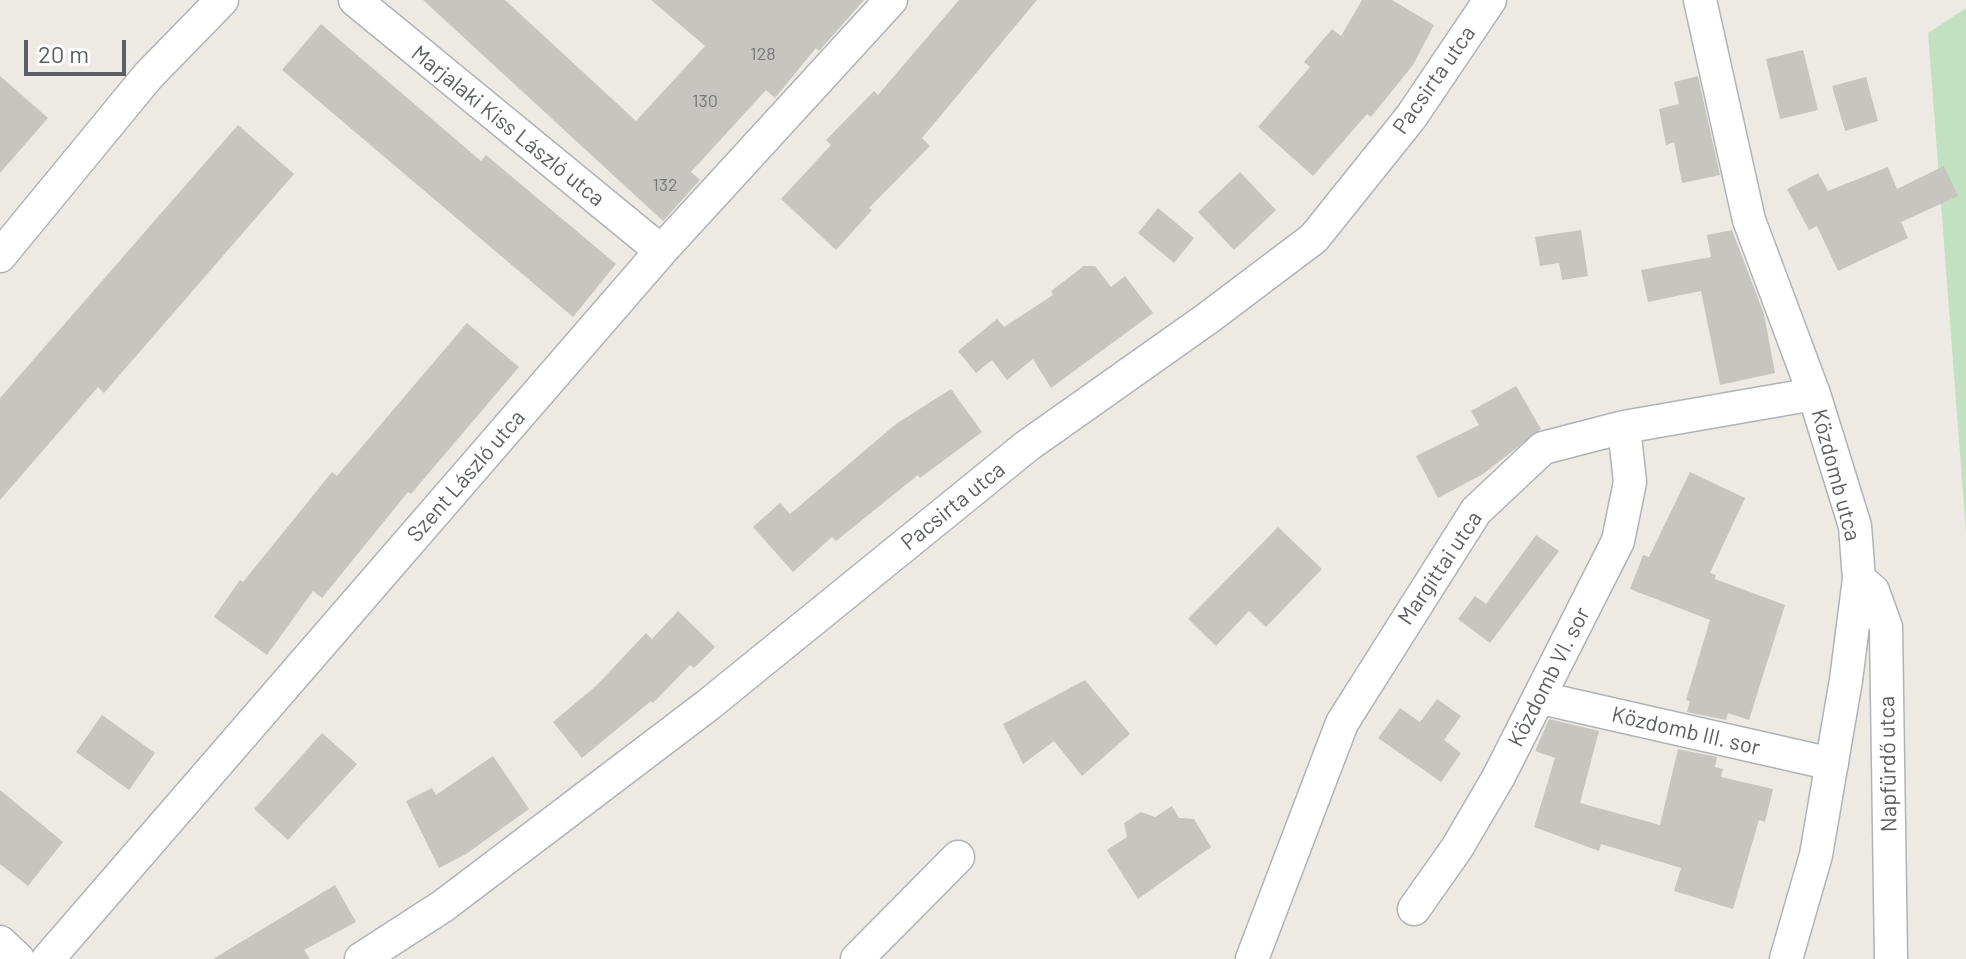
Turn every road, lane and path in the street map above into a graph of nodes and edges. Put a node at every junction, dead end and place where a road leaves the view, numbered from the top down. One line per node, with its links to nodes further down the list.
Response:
1 (222, 0): 7 (street)
2 (355, 0): 6 (street, Marjalaki Kiss László utca)
3 (891, 0): 6 (street, Szent László utca)
4 (1490, 0): 18 (street, Pacsirta utca)
5 (1700, 0): 8 (street, Közdomb utca)
6 (661, 251): 17 (street, Szent László utca)
7 (0, 256)
8 (1814, 394): 9 (street, Margittai utca); 10 (street, Közdomb utca)
9 (1624, 427): 11 (street, Közdomb VI. sor); 20 (street, Margittai utca)
10 (1859, 579): 12 (street, Közdomb utca); 22 (street, Napfürdő utca)
11 (1541, 698): 12 (street, Közdomb III. sor); 14 (street, Közdomb VI. sor)
12 (1832, 764): 21 (street, Közdomb utca)
13 (958, 857): 19 (street)
14 (1414, 909)
15 (0, 942): 16 (street)
16 (18, 959)
17 (48, 959)
18 (361, 959)
19 (857, 959)
20 (1252, 959)
21 (1786, 959)
22 (1891, 959)

